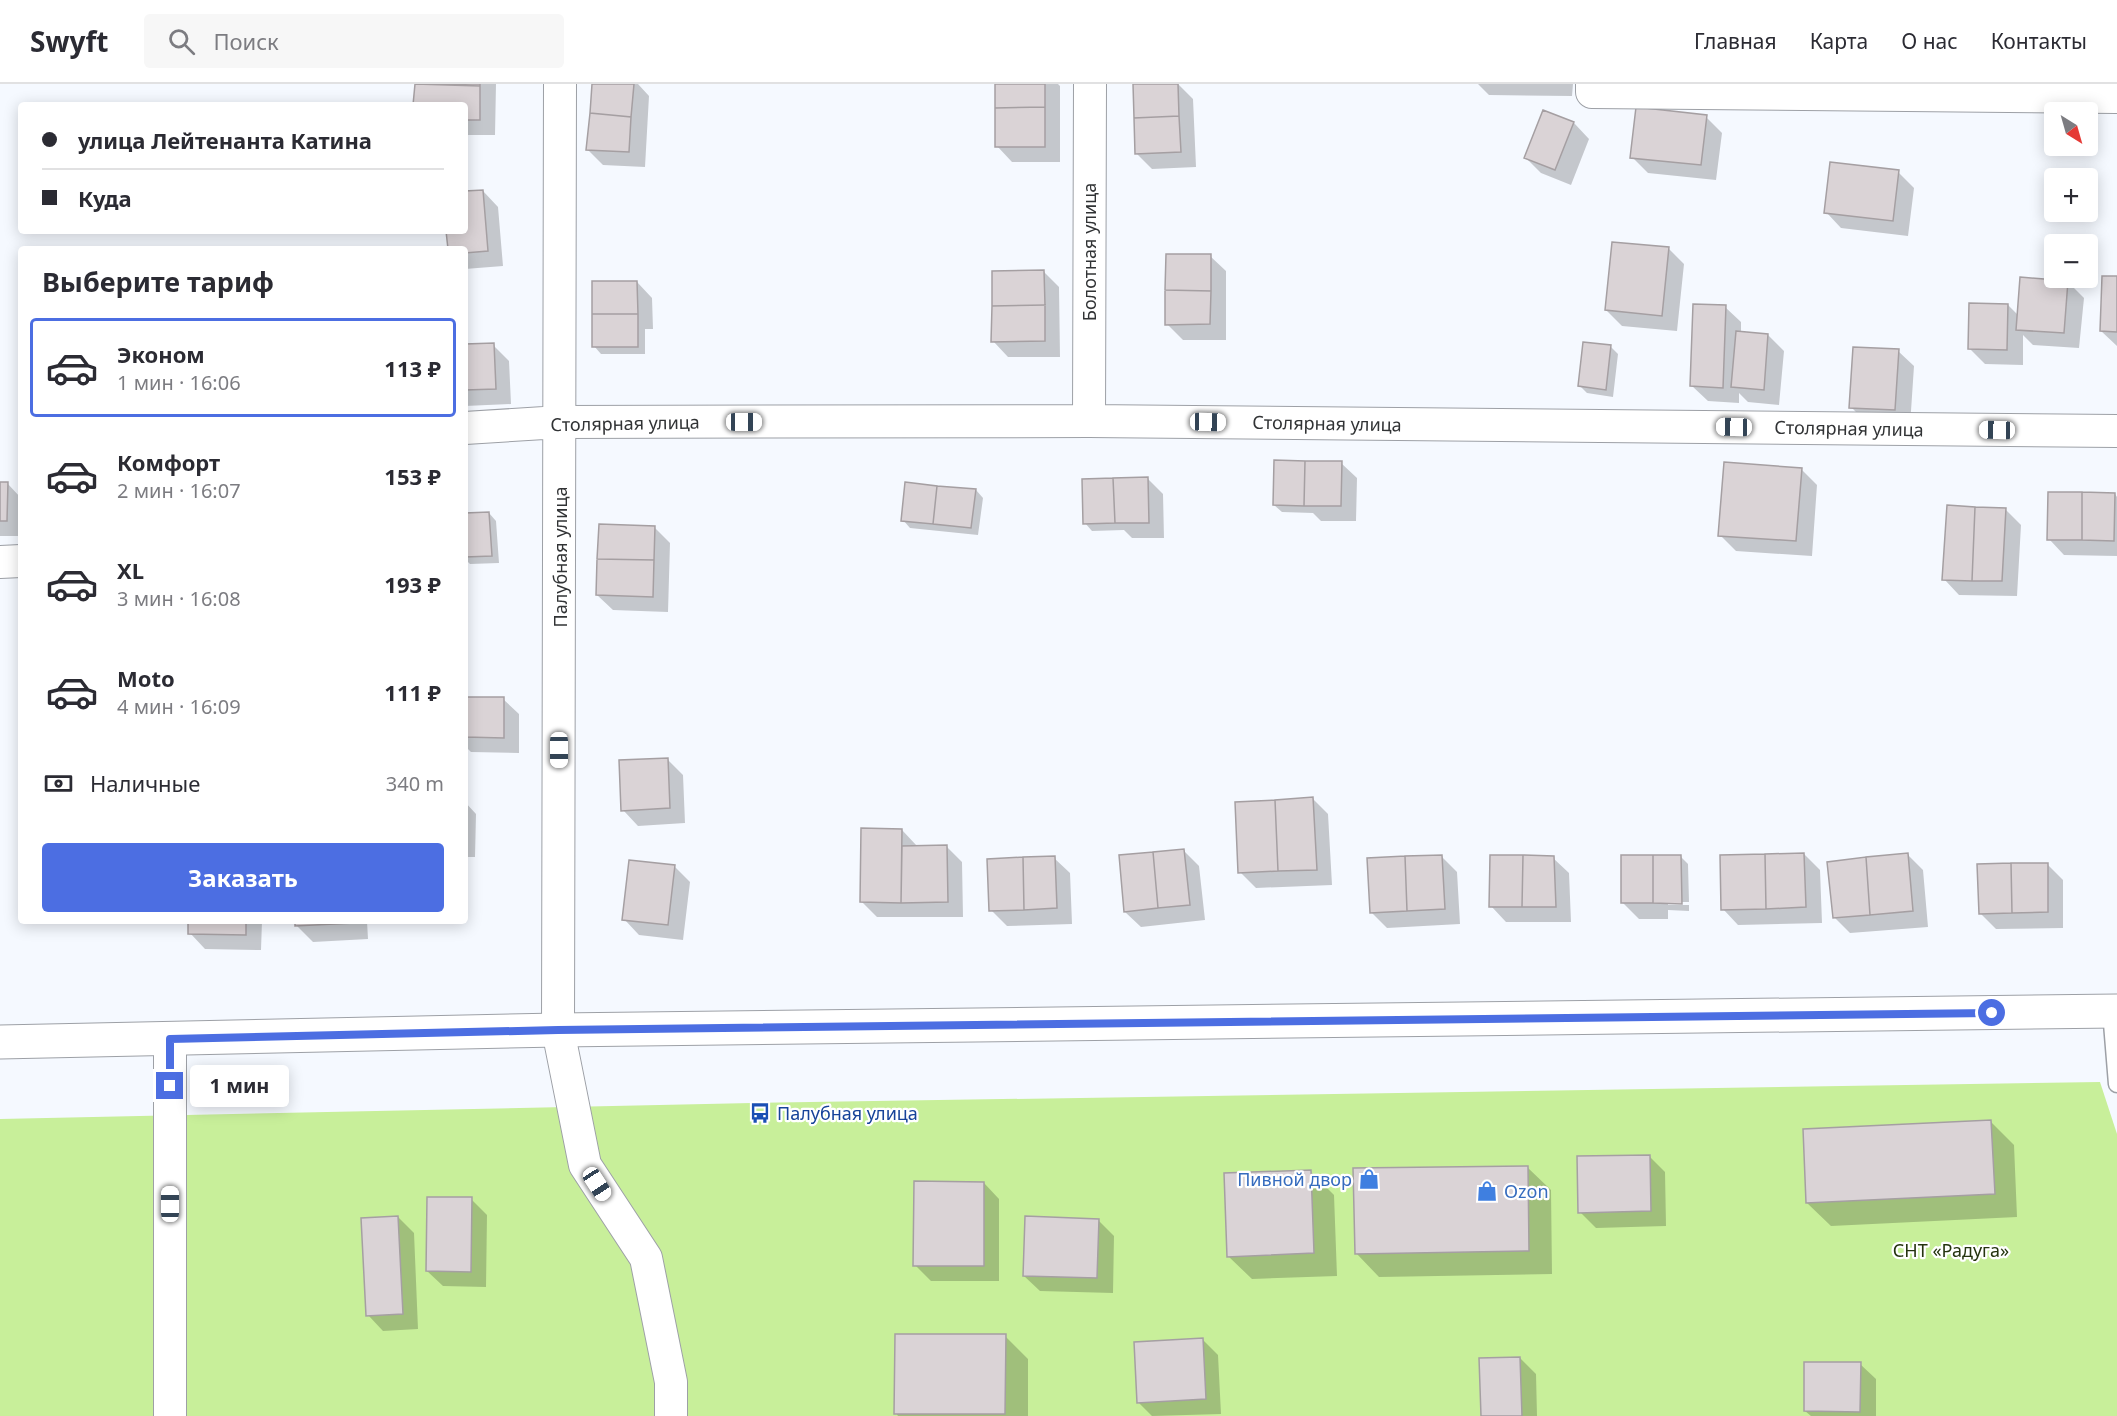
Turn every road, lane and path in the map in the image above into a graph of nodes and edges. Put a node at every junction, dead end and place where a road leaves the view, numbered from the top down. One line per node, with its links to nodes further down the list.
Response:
1 (560, 84): 7 (street, Палубная улица)
2 (1090, 84): 6 (street, Болотная улица)
3 (1592, 84): 4 (street)
4 (1846, 89): 5 (street)
5 (2117, 97)
6 (1089, 421): 7 (street, Столярная улица); 9 (street, Столярная улица)
7 (560, 422): 8 (street, Столярная улица); 13 (street, Палубная улица)
8 (468, 428)
9 (2117, 431)
10 (18, 561): 11 (street)
11 (0, 562)
12 (2114, 1011): 13 (street); 16 (lane)
13 (558, 1030): 14 (street); 18 (street, Палубная улица)
14 (170, 1039): 15 (street); 17 (street)
15 (0, 1042)
16 (2117, 1084)
17 (170, 1416)
18 (671, 1416)

